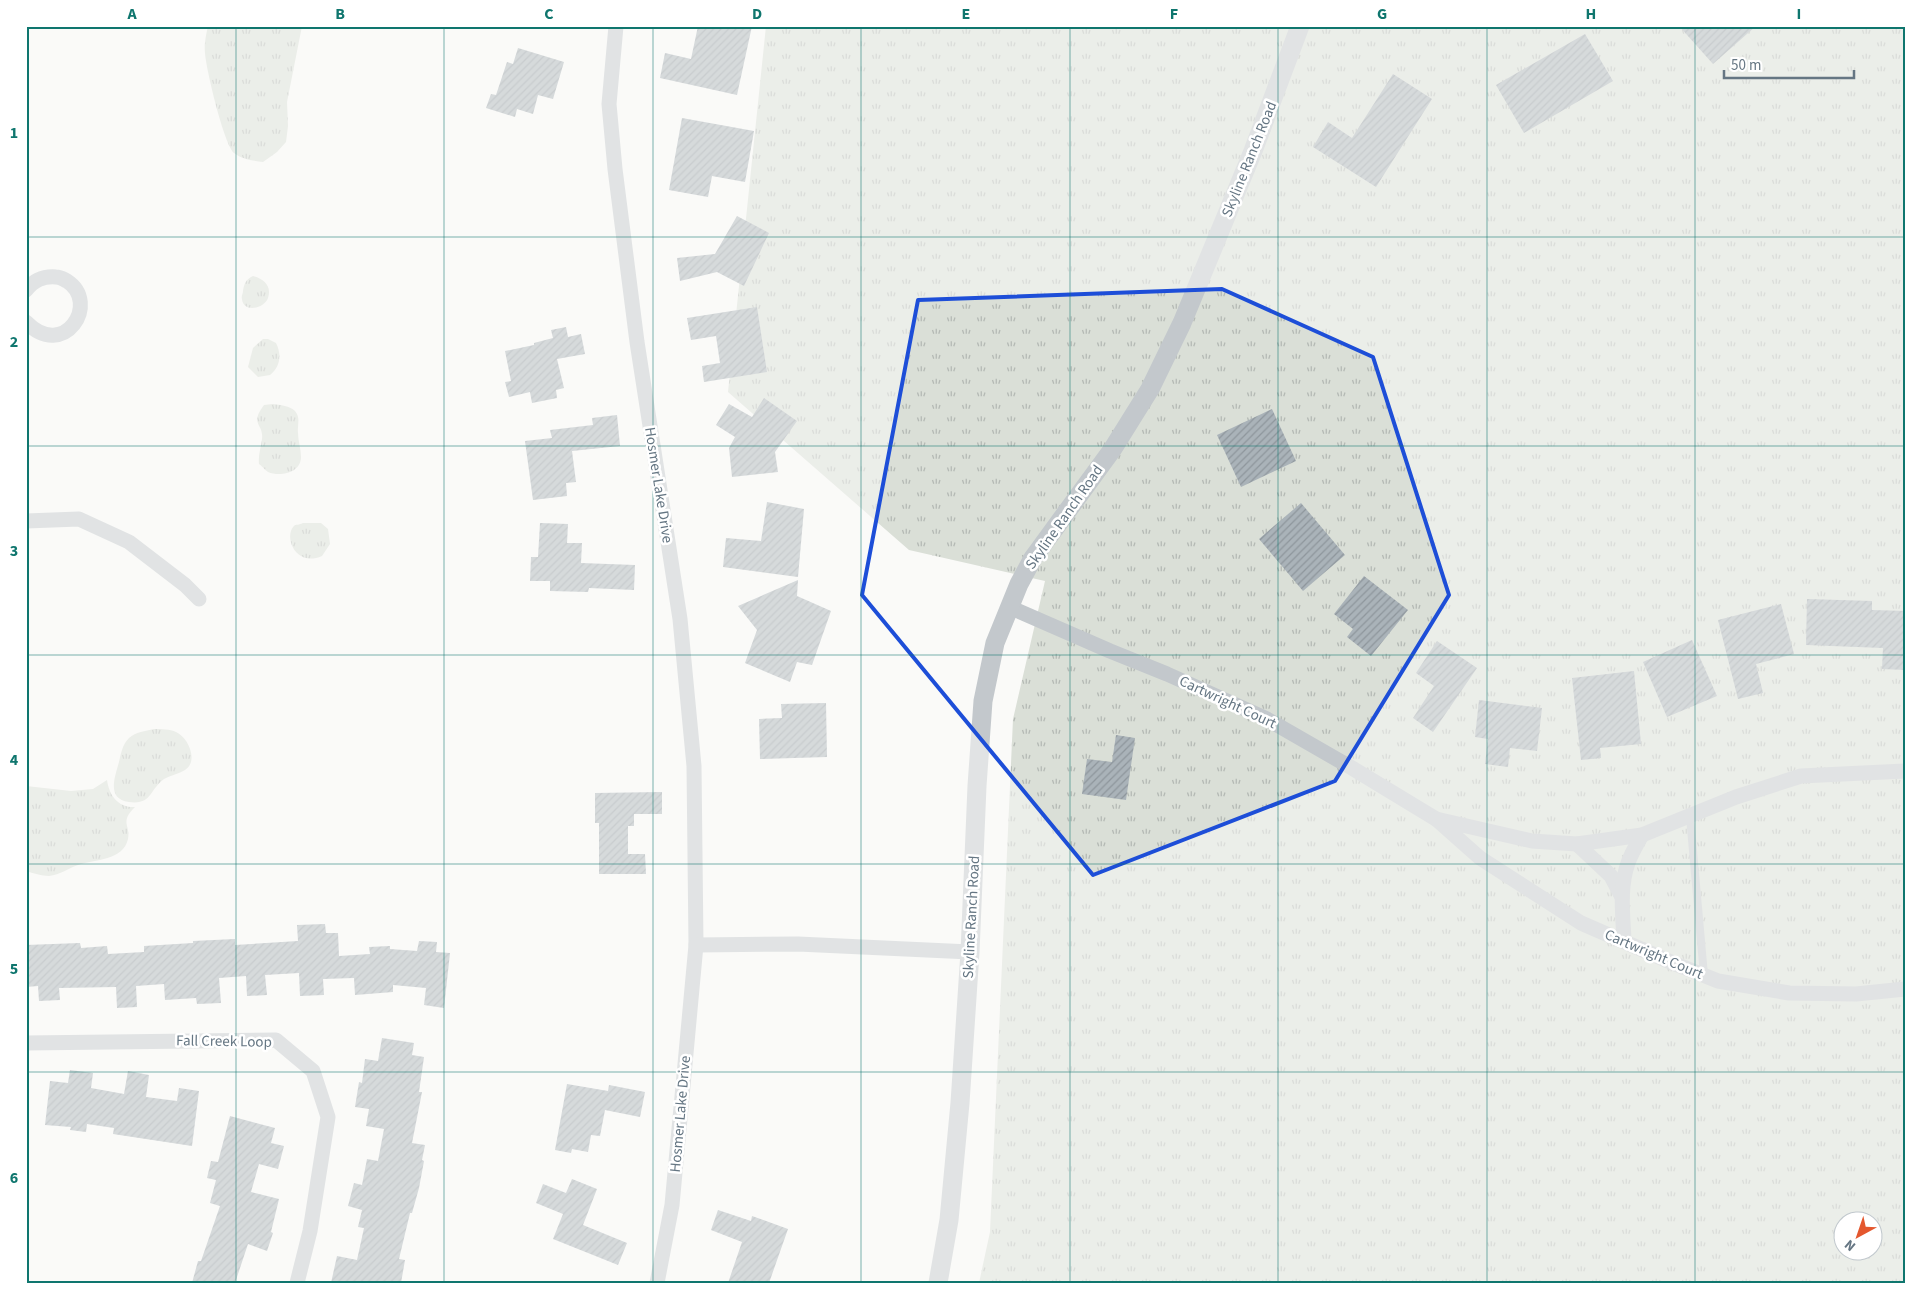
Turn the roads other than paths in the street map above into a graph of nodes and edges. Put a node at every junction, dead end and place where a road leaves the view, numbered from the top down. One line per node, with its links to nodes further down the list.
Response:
1 (616, 26): 15 (street, Hosmer Lake Drive)
2 (1300, 26): 7 (street, Skyline Ranch Road)
3 (28, 282): 4 (street)
4 (26, 322)
5 (26, 521): 6 (street)
6 (199, 599)
7 (1009, 607): 10 (street, Cartwright Court); 16 (street, Skyline Ranch Road)
8 (1905, 771): 9 (street, Cartwright Court)
9 (1690, 816): 11 (street, Cartwright Court); 17 (lane)
10 (1436, 819): 12 (street, Cartwright Court); 14 (street, Cartwright Court)
11 (1642, 835): 12 (street, Cartwright Court); 13 (street)
12 (1577, 844): 13 (street)
13 (1622, 897): 14 (street)
14 (1624, 941): 17 (street, Cartwright Court)
15 (696, 945): 16 (street); 21 (street, Hosmer Lake Drive)
16 (970, 952): 22 (street, Skyline Ranch Road)
17 (1704, 975): 18 (street, Cartwright Court)
18 (1905, 989)
19 (26, 1042): 20 (street, Fall Creek Loop)
20 (297, 1283)
21 (656, 1283)
22 (938, 1283)

